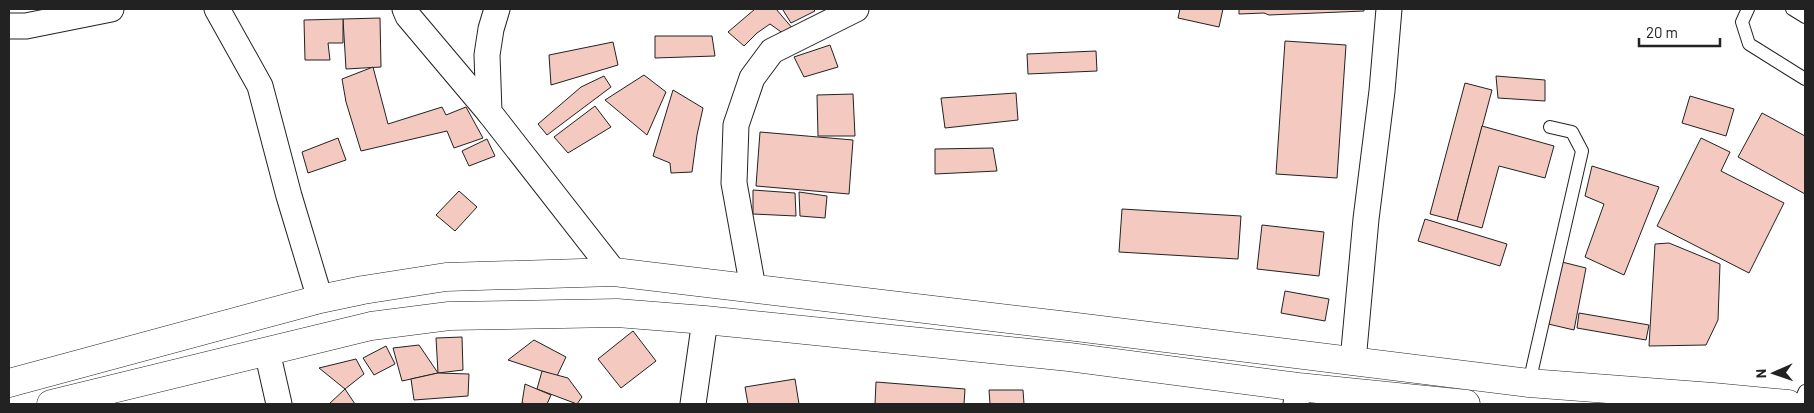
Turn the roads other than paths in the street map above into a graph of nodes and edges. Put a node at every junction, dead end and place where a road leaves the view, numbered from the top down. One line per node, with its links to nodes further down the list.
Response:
1 (111, 9): 10 (street)
2 (217, 9): 16 (street)
3 (404, 9): 12 (street)
4 (497, 9): 12 (street)
5 (856, 9): 15 (street)
6 (1389, 9): 19 (street)
7 (1748, 9): 11 (lane)
8 (1792, 9): 9 (lane)
9 (1805, 16)
10 (9, 26)
11 (1805, 79)
12 (489, 112): 14 (street)
13 (1550, 127): 21 (lane)
14 (614, 272): 15 (main road); 16 (main road)
15 (753, 288): 19 (main road)
16 (320, 299): 20 (main road)
17 (705, 320): 18 (main road); 23 (main road); 26 (street)
18 (267, 351): 24 (main road); 25 (street)
19 (1353, 361): 21 (main road)
20 (9, 383)
21 (1529, 383): 28 (main road)
22 (1805, 391): 29 (lane)
23 (1297, 395): 27 (main road)
24 (51, 404)
25 (279, 404)
26 (694, 404)
27 (1466, 404)
28 (1788, 404)
29 (1799, 404)

